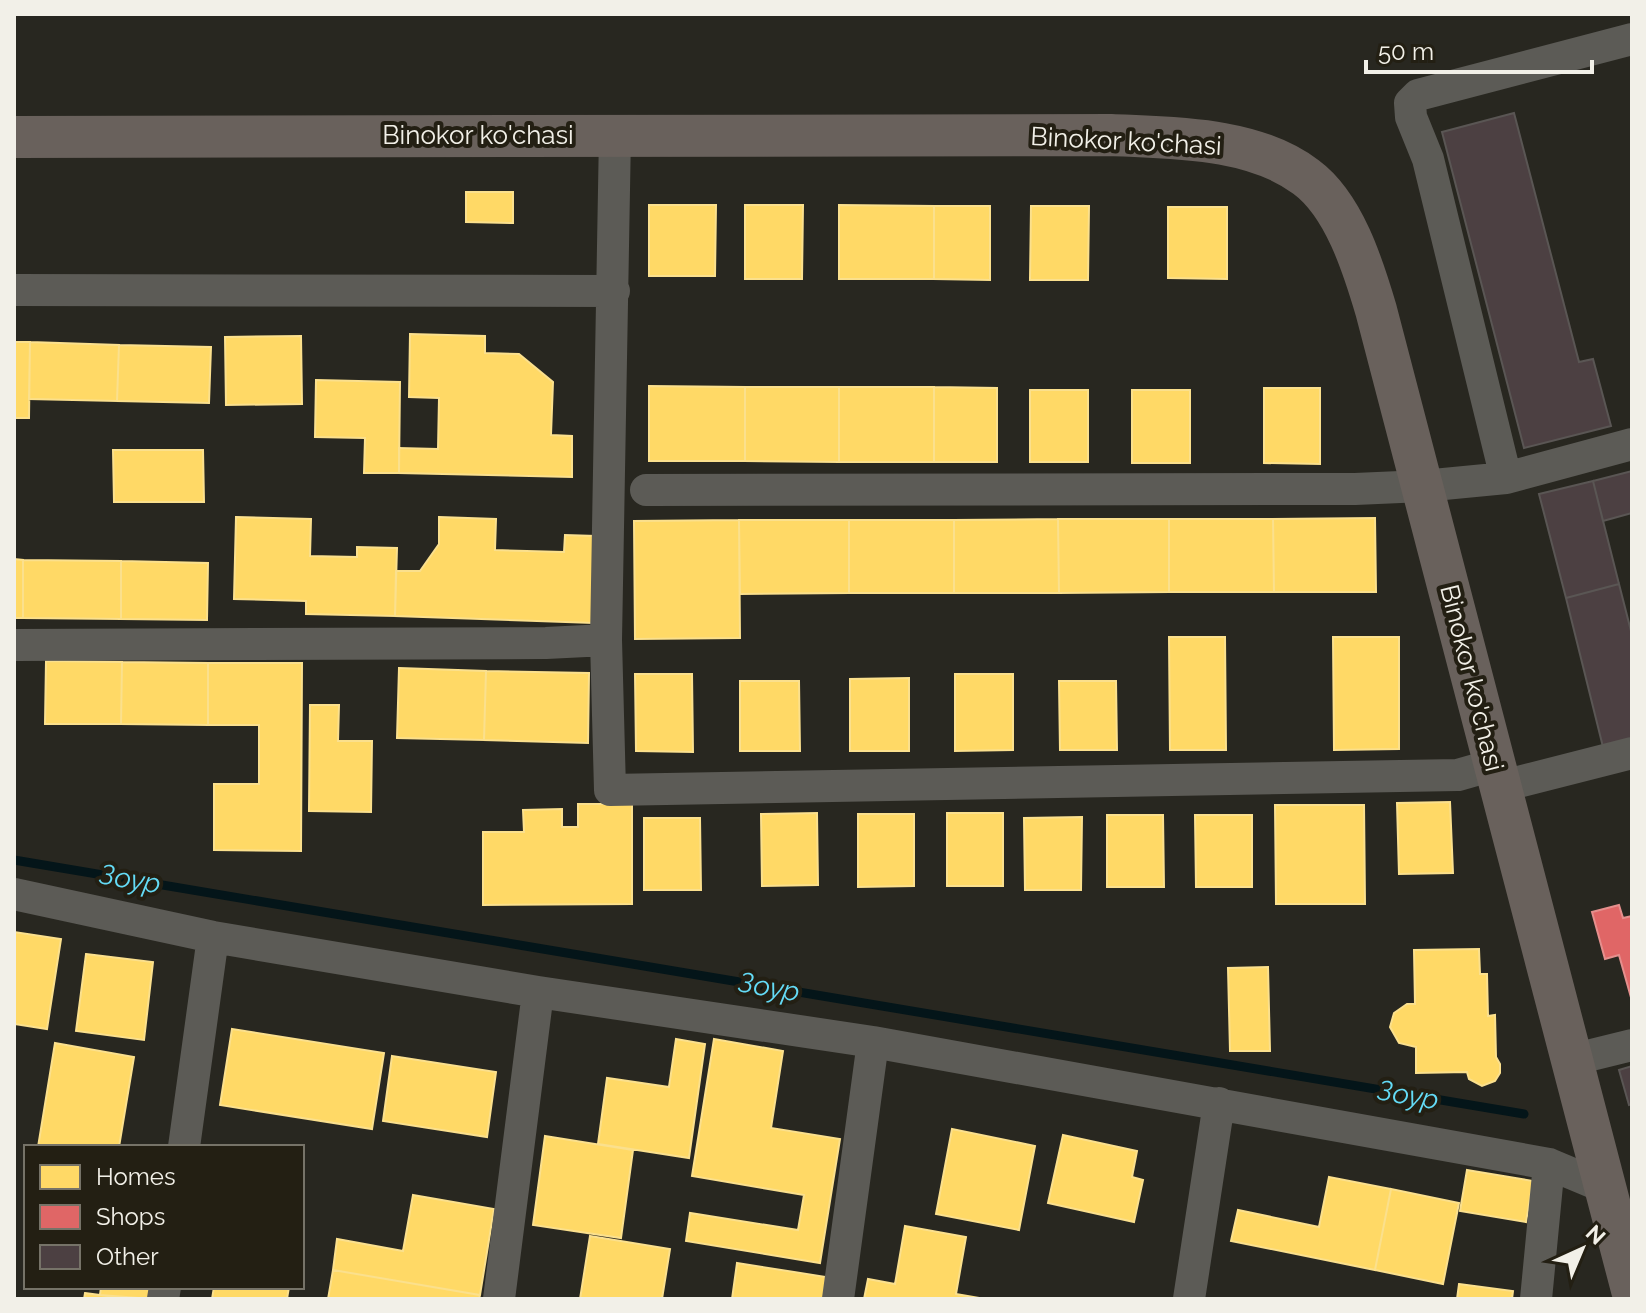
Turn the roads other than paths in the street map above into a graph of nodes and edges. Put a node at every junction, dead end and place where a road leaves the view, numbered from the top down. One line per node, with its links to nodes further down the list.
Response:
1 (1632, 39): 7 (street)
2 (615, 134): 3 (main road, Binokor ko'chasi); 5 (street); 8 (main road, Binokor ko'chasi)
3 (14, 137)
4 (14, 290): 5 (street)
5 (614, 291): 10 (street)
6 (1632, 444): 7 (street)
7 (1506, 478): 8 (street)
8 (1423, 486): 9 (street); 13 (main road, Binokor ko'chasi)
9 (646, 490)
10 (606, 640): 11 (street); 13 (street)
11 (14, 645)
12 (1632, 753): 13 (street)
13 (1496, 776): 19 (main road, Binokor ko'chasi)
14 (14, 894): 15 (street)
15 (213, 937): 16 (street); 21 (street)
16 (538, 992): 17 (street); 25 (street)
17 (873, 1042): 20 (street); 26 (street)
18 (1632, 1045): 19 (street)
19 (1571, 1060): 23 (main road, Binokor ko'chasi)
20 (1219, 1103): 22 (street); 27 (street)
21 (184, 1145)
22 (1549, 1164): 23 (street); 28 (street)
23 (1604, 1187): 24 (main road, Binokor ko'chasi)
24 (1632, 1290)
25 (499, 1299)
26 (838, 1299)
27 (1189, 1299)
28 (1536, 1299)

